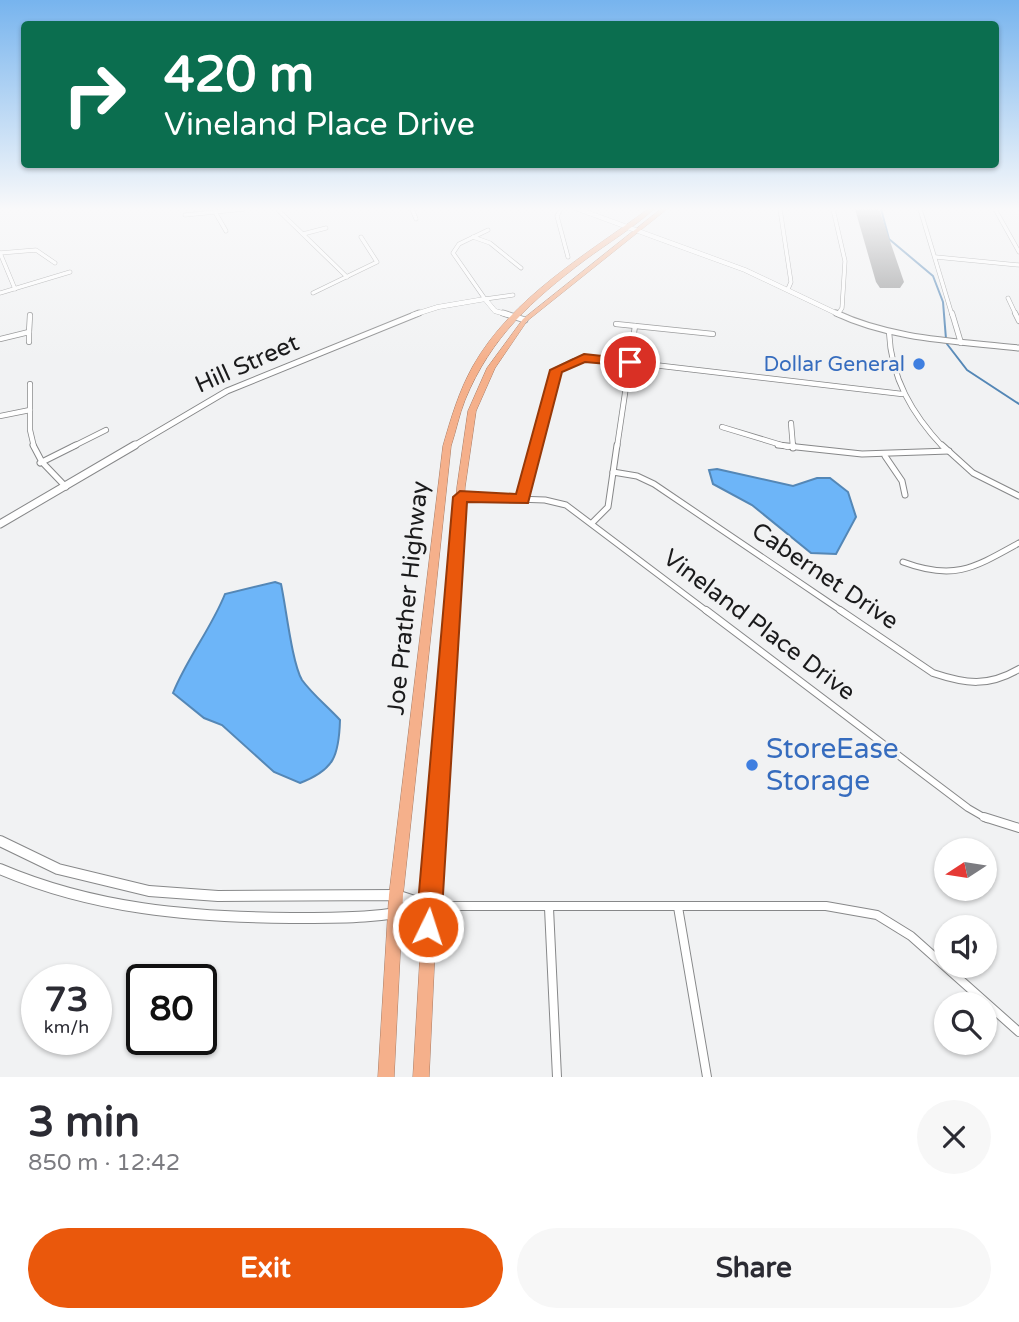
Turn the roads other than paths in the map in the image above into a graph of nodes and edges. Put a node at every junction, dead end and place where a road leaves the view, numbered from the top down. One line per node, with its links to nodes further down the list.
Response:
1 (3, 259): 19 (street)
2 (52, 259): 14 (street)
3 (329, 259): 18 (street)
4 (375, 259): 18 (street)
5 (457, 259): 25 (street)
6 (510, 259): 16 (street)
7 (591, 259): 28 (highway, Joe Prather Highway)
8 (597, 259): 29 (highway, Joe Prather Highway)
9 (716, 259): 20 (main road)
10 (788, 259): 20 (street)
11 (845, 259): 26 (street)
12 (937, 259): 38 (street)
13 (959, 259): 15 (street)
14 (55, 263)
15 (1019, 265)
16 (520, 268)
17 (69, 272): 19 (street)
18 (347, 277): 22 (street)
19 (15, 289): 21 (street)
20 (788, 289): 26 (main road)
21 (0, 293)
22 (313, 293)
23 (513, 295): 25 (street)
24 (1008, 298): 30 (street)
25 (485, 299): 28 (main road); 53 (main road, Hill Street)
26 (838, 314): 34 (main road)
27 (30, 315): 33 (street)
28 (512, 317): 29 (main road); 66 (highway, Joe Prather Highway)
29 (525, 320): 56 (highway, Joe Prather Highway)
30 (1019, 321)
31 (616, 324): 32 (street)
32 (635, 326): 35 (street); 40 (street)
33 (29, 332): 36 (street); 37 (street)
34 (889, 332): 38 (main road); 42 (street)
35 (713, 334)
36 (0, 339)
37 (29, 342)
38 (958, 342): 39 (main road)
39 (1019, 348)
40 (630, 362): 42 (street); 52 (street); 57 (street)
41 (30, 384): 43 (street)
42 (902, 394): 49 (street)
43 (30, 410): 44 (street); 51 (street)
44 (0, 416)
45 (792, 423): 48 (street)
46 (722, 427): 48 (street)
47 (106, 430): 51 (street)
48 (793, 448): 50 (street)
49 (949, 452): 50 (street); 55 (street)
50 (885, 456): 54 (street)
51 (40, 463): 53 (street)
52 (613, 472): 58 (street); 62 (street, Cabernet Drive)
53 (66, 487): 59 (main road, Hill Street)
54 (905, 495)
55 (1019, 496)
56 (460, 497): 57 (street, Vineland Place Drive); 67 (highway, Joe Prather Highway)
57 (523, 499): 58 (street, Vineland Place Drive)
58 (592, 523): 63 (street, Vineland Place Drive)
59 (0, 524)
60 (1019, 542): 61 (street)
61 (903, 562)
62 (1019, 669)
63 (1019, 828)
64 (0, 841): 66 (main road)
65 (0, 869): 70 (main road)
66 (396, 894): 67 (main road); 70 (highway, Joe Prather Highway)
67 (429, 906): 69 (street); 70 (main road); 73 (highway, Joe Prather Highway)
68 (678, 907): 69 (street); 71 (street); 75 (street)
69 (549, 908): 74 (street)
70 (394, 917): 72 (highway, Joe Prather Highway)
71 (1019, 1032)
72 (386, 1077)
73 (421, 1077)
74 (557, 1077)
75 (707, 1077)

